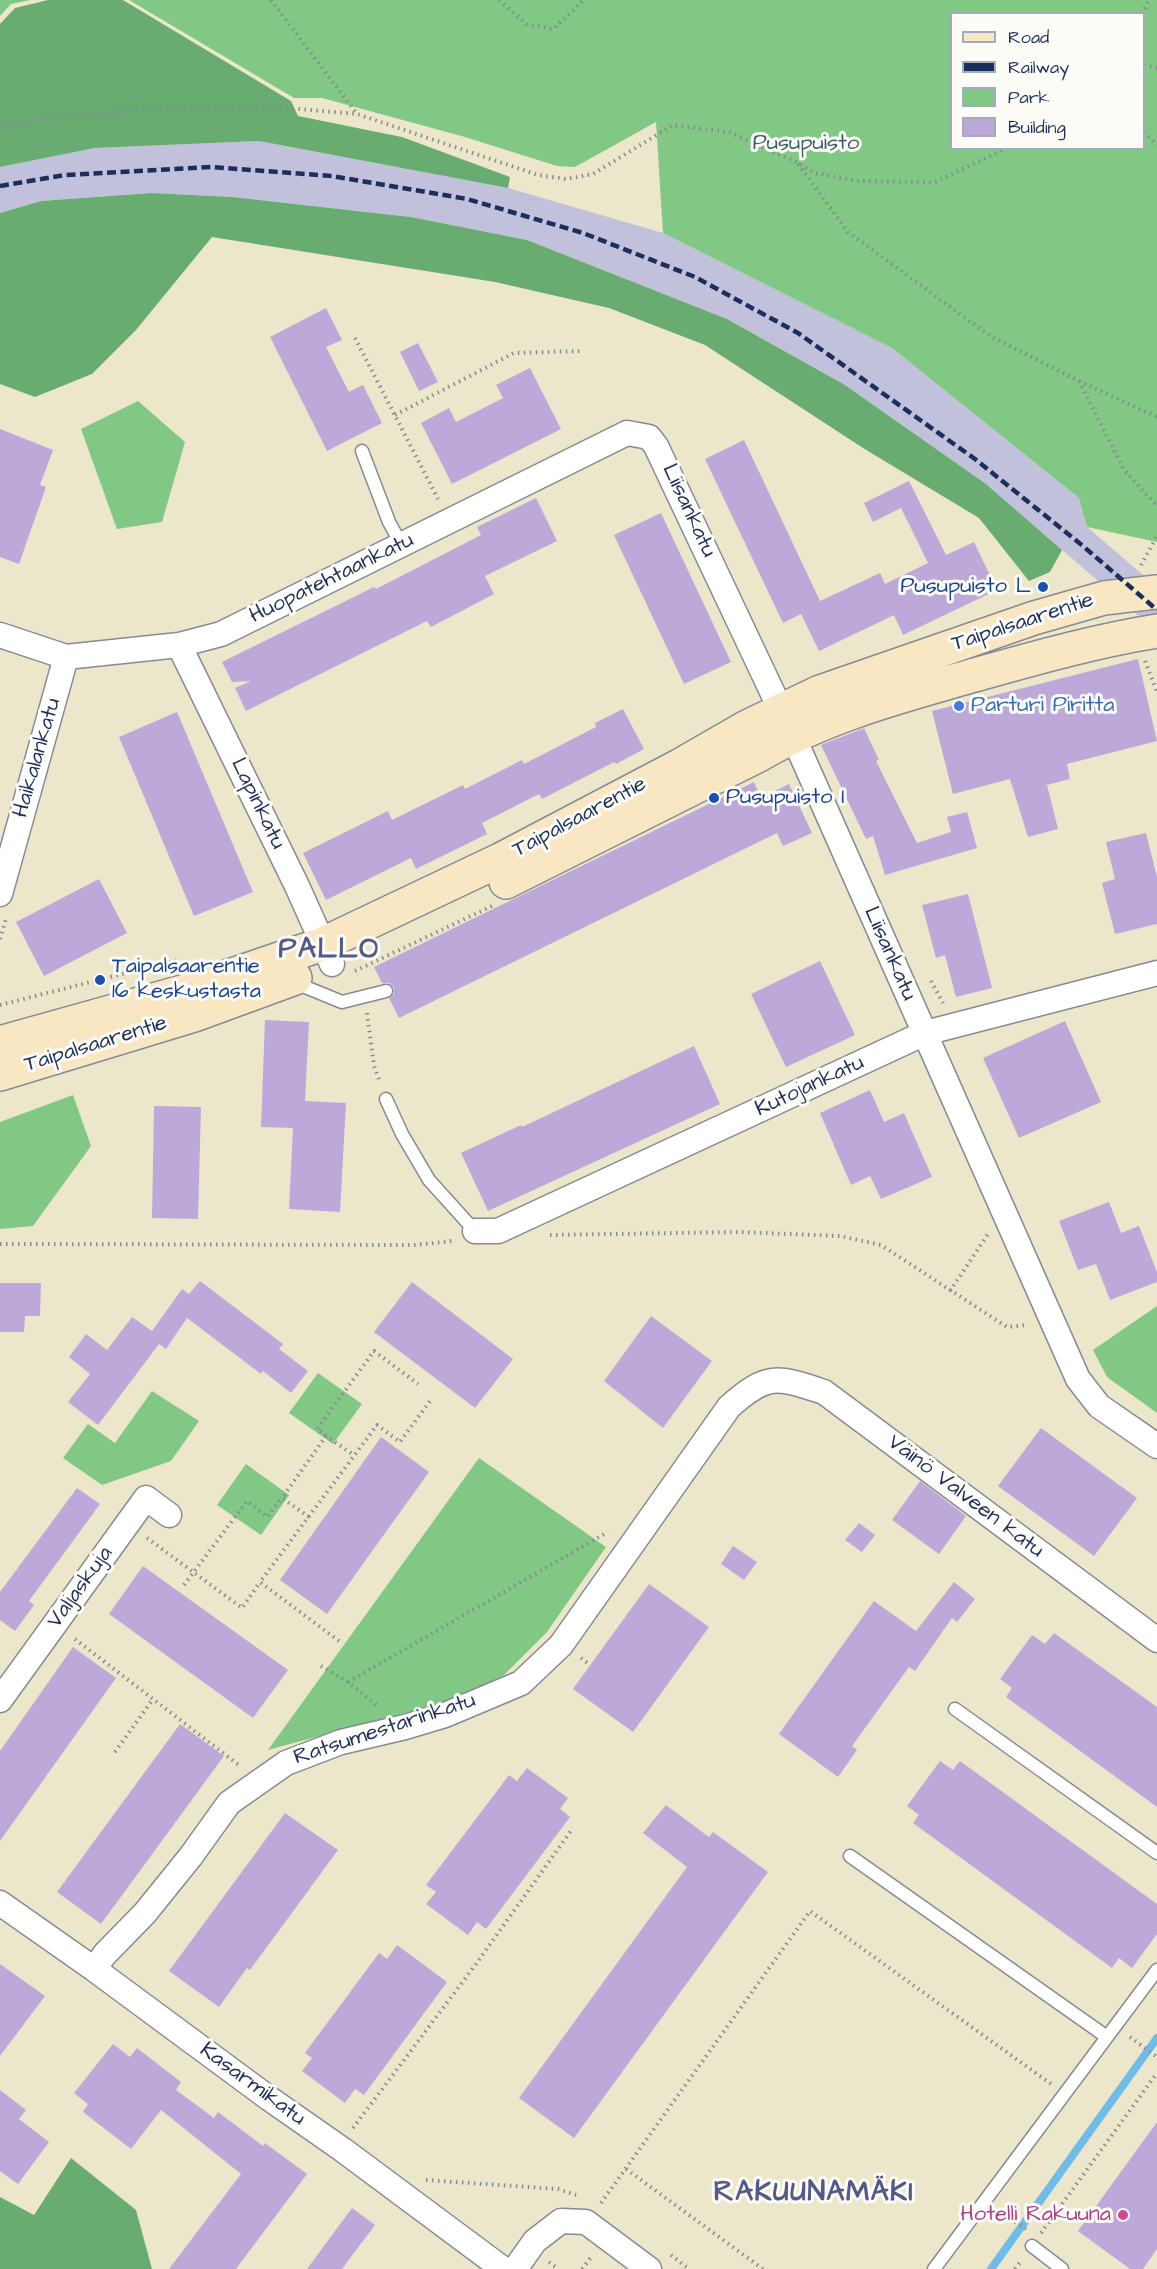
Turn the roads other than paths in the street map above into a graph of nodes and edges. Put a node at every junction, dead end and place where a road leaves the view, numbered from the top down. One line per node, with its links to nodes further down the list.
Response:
1 (649, 437): 3 (street, Huopatehtaankatu); 9 (street, Liisankatu)
2 (362, 451): 3 (lane)
3 (400, 544): 7 (street, Huopatehtaankatu)
4 (1147, 583): 9 (main road, Taipalsaarentie)
5 (0, 635): 8 (street, Huopatehtaankatu)
6 (1150, 643): 9 (main road, Taipalsaarentie)
7 (179, 645): 8 (street, Huopatehtaankatu); 11 (street, Lapinkatu)
8 (66, 657): 10 (street, Haikalankatu)
9 (787, 722): 11 (main road, Taipalsaarentie); 15 (street, Liisankatu)
10 (0, 894)
11 (327, 954): 13 (main road, Taipalsaarentie); 16 (main road, Taipalsaarentie)
12 (1157, 973): 15 (street, Kutojankatu)
13 (288, 980): 14 (lane); 17 (main road, Taipalsaarentie)
14 (386, 991)
15 (925, 1033): 19 (street, Kutojankatu); 21 (street, Liisankatu)
16 (0, 1043)
17 (0, 1074)
18 (386, 1099): 19 (lane)
19 (475, 1231)
20 (763, 1383): 23 (street, Väinö Valveen katu); 29 (street, Ratsumestarinkatu)
21 (1157, 1446)
22 (169, 1515): 24 (street, Valjaskuja)
23 (1157, 1640)
24 (0, 1700)
25 (955, 1709): 26 (lane)
26 (1157, 1853)
27 (850, 1856): 31 (lane)
28 (0, 1903): 29 (street, Kasarmikatu)
29 (94, 1969): 33 (street, Kasarmikatu)
30 (1157, 1970): 31 (lane)
31 (1107, 2037): 36 (lane)
32 (1032, 2247): 37 (lane)
33 (503, 2269)
34 (515, 2269): 35 (street)
35 (649, 2269)
36 (934, 2269)
37 (1062, 2269)

